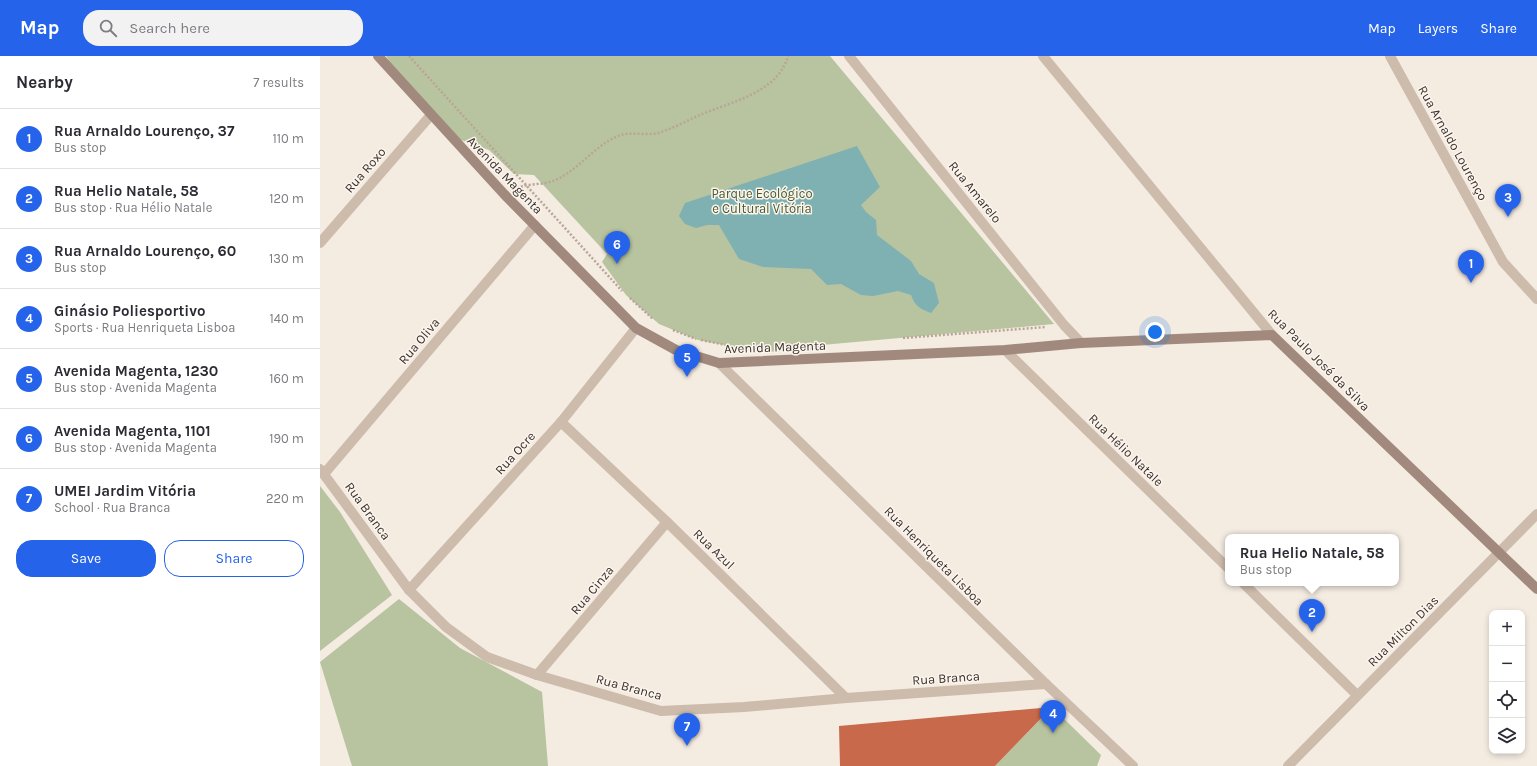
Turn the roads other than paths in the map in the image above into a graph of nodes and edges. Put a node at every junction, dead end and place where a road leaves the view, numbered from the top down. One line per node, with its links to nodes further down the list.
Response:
1 (378, 56): 5 (street, Avenida Magenta)
2 (849, 56): 11 (street, Rua Amarelo)
3 (1043, 56): 10 (street, Rua Paulo José da Silva)
4 (1390, 56): 8 (street, Rua Arnaldo Lourenço)
5 (430, 115): 6 (street, Avenida Magenta); 7 (street, Rua Roxo)
6 (534, 225): 9 (street, Avenida Magenta); 15 (street, Rua Oliva)
7 (320, 243)
8 (1537, 299)
9 (636, 328): 13 (street, Avenida Magenta); 14 (street, Rua Ocre)
10 (1272, 334): 11 (street, Avenida Magenta); 18 (street, Rua Paulo José da Silva)
11 (1081, 344): 12 (street, Avenida Magenta)
12 (1005, 350): 13 (street, Avenida Magenta); 19 (street, Rua Hélio Natale)
13 (719, 362): 24 (street, Rua Henriqueta Lisboa)
14 (561, 422): 17 (street, Rua Azul); 22 (street, Rua Ocre)
15 (322, 471): 22 (street, Rua Branca)
16 (1537, 514): 18 (street, Rua Milton Dias)
17 (667, 522): 23 (street, Rua Cinza); 26 (street, Rua Azul)
18 (1499, 553): 21 (street, Rua Paulo José da Silva); 25 (street, Rua Milton Dias)
19 (1225, 565)
20 (1246, 586): 25 (street)
21 (1537, 589)
22 (409, 590): 23 (street, Rua Branca)
23 (537, 675): 26 (street, Rua Branca)
24 (1046, 684): 26 (street, Rua Branca); 27 (street, Rua Henriqueta Lisboa)
25 (1357, 695): 28 (street, Rua Milton Dias)
26 (846, 698)
27 (1133, 766)
28 (1288, 766)

